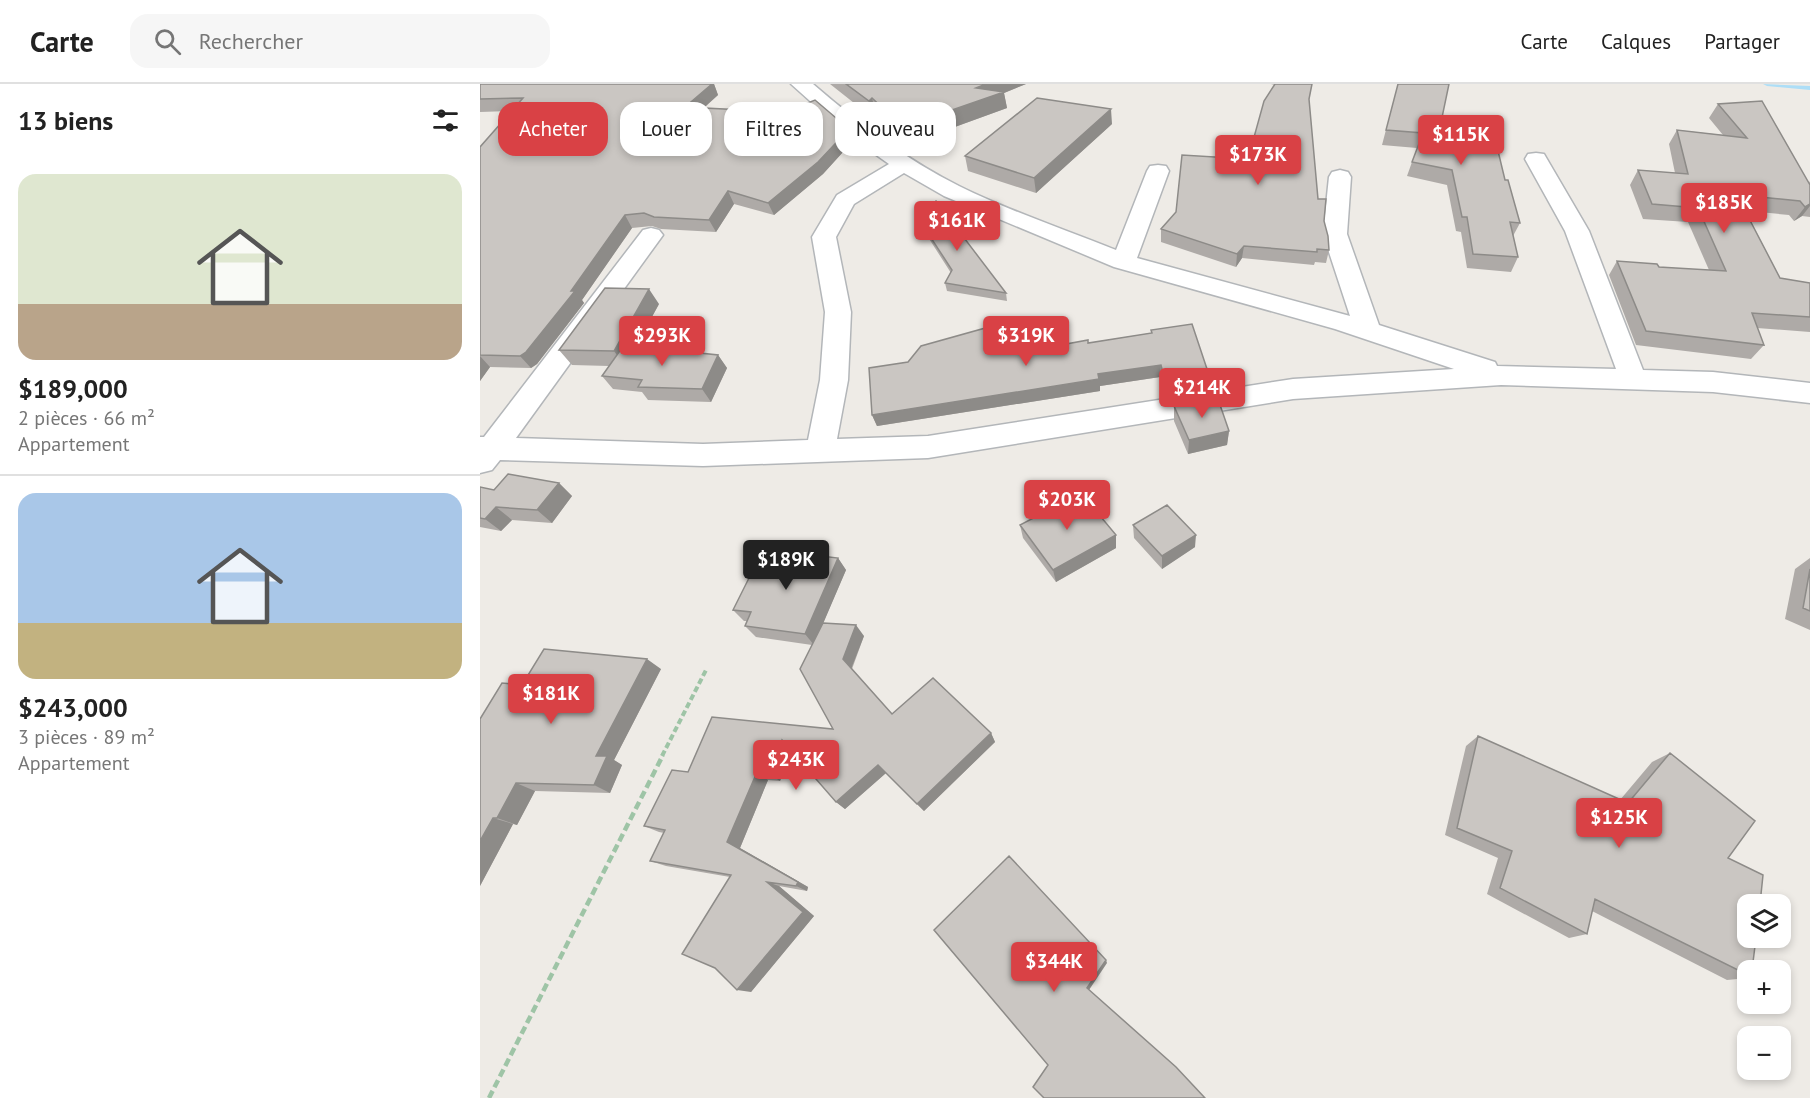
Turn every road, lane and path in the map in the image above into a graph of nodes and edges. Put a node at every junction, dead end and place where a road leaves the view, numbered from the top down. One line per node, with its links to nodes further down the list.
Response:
1 (801, 84): 3 (street)
2 (1536, 159): 10 (street)
3 (904, 164): 7 (street); 12 (street)
4 (1158, 171): 7 (street)
5 (1340, 177): 8 (street)
6 (651, 235): 13 (street)
7 (1123, 262): 8 (street)
8 (1368, 331): 9 (street)
9 (1501, 375): 10 (street); 12 (street)
10 (1632, 379): 11 (street)
11 (1810, 393)
12 (820, 451): 13 (street)
13 (484, 453)
14 (706, 670): 15 (path)
15 (489, 1098)

